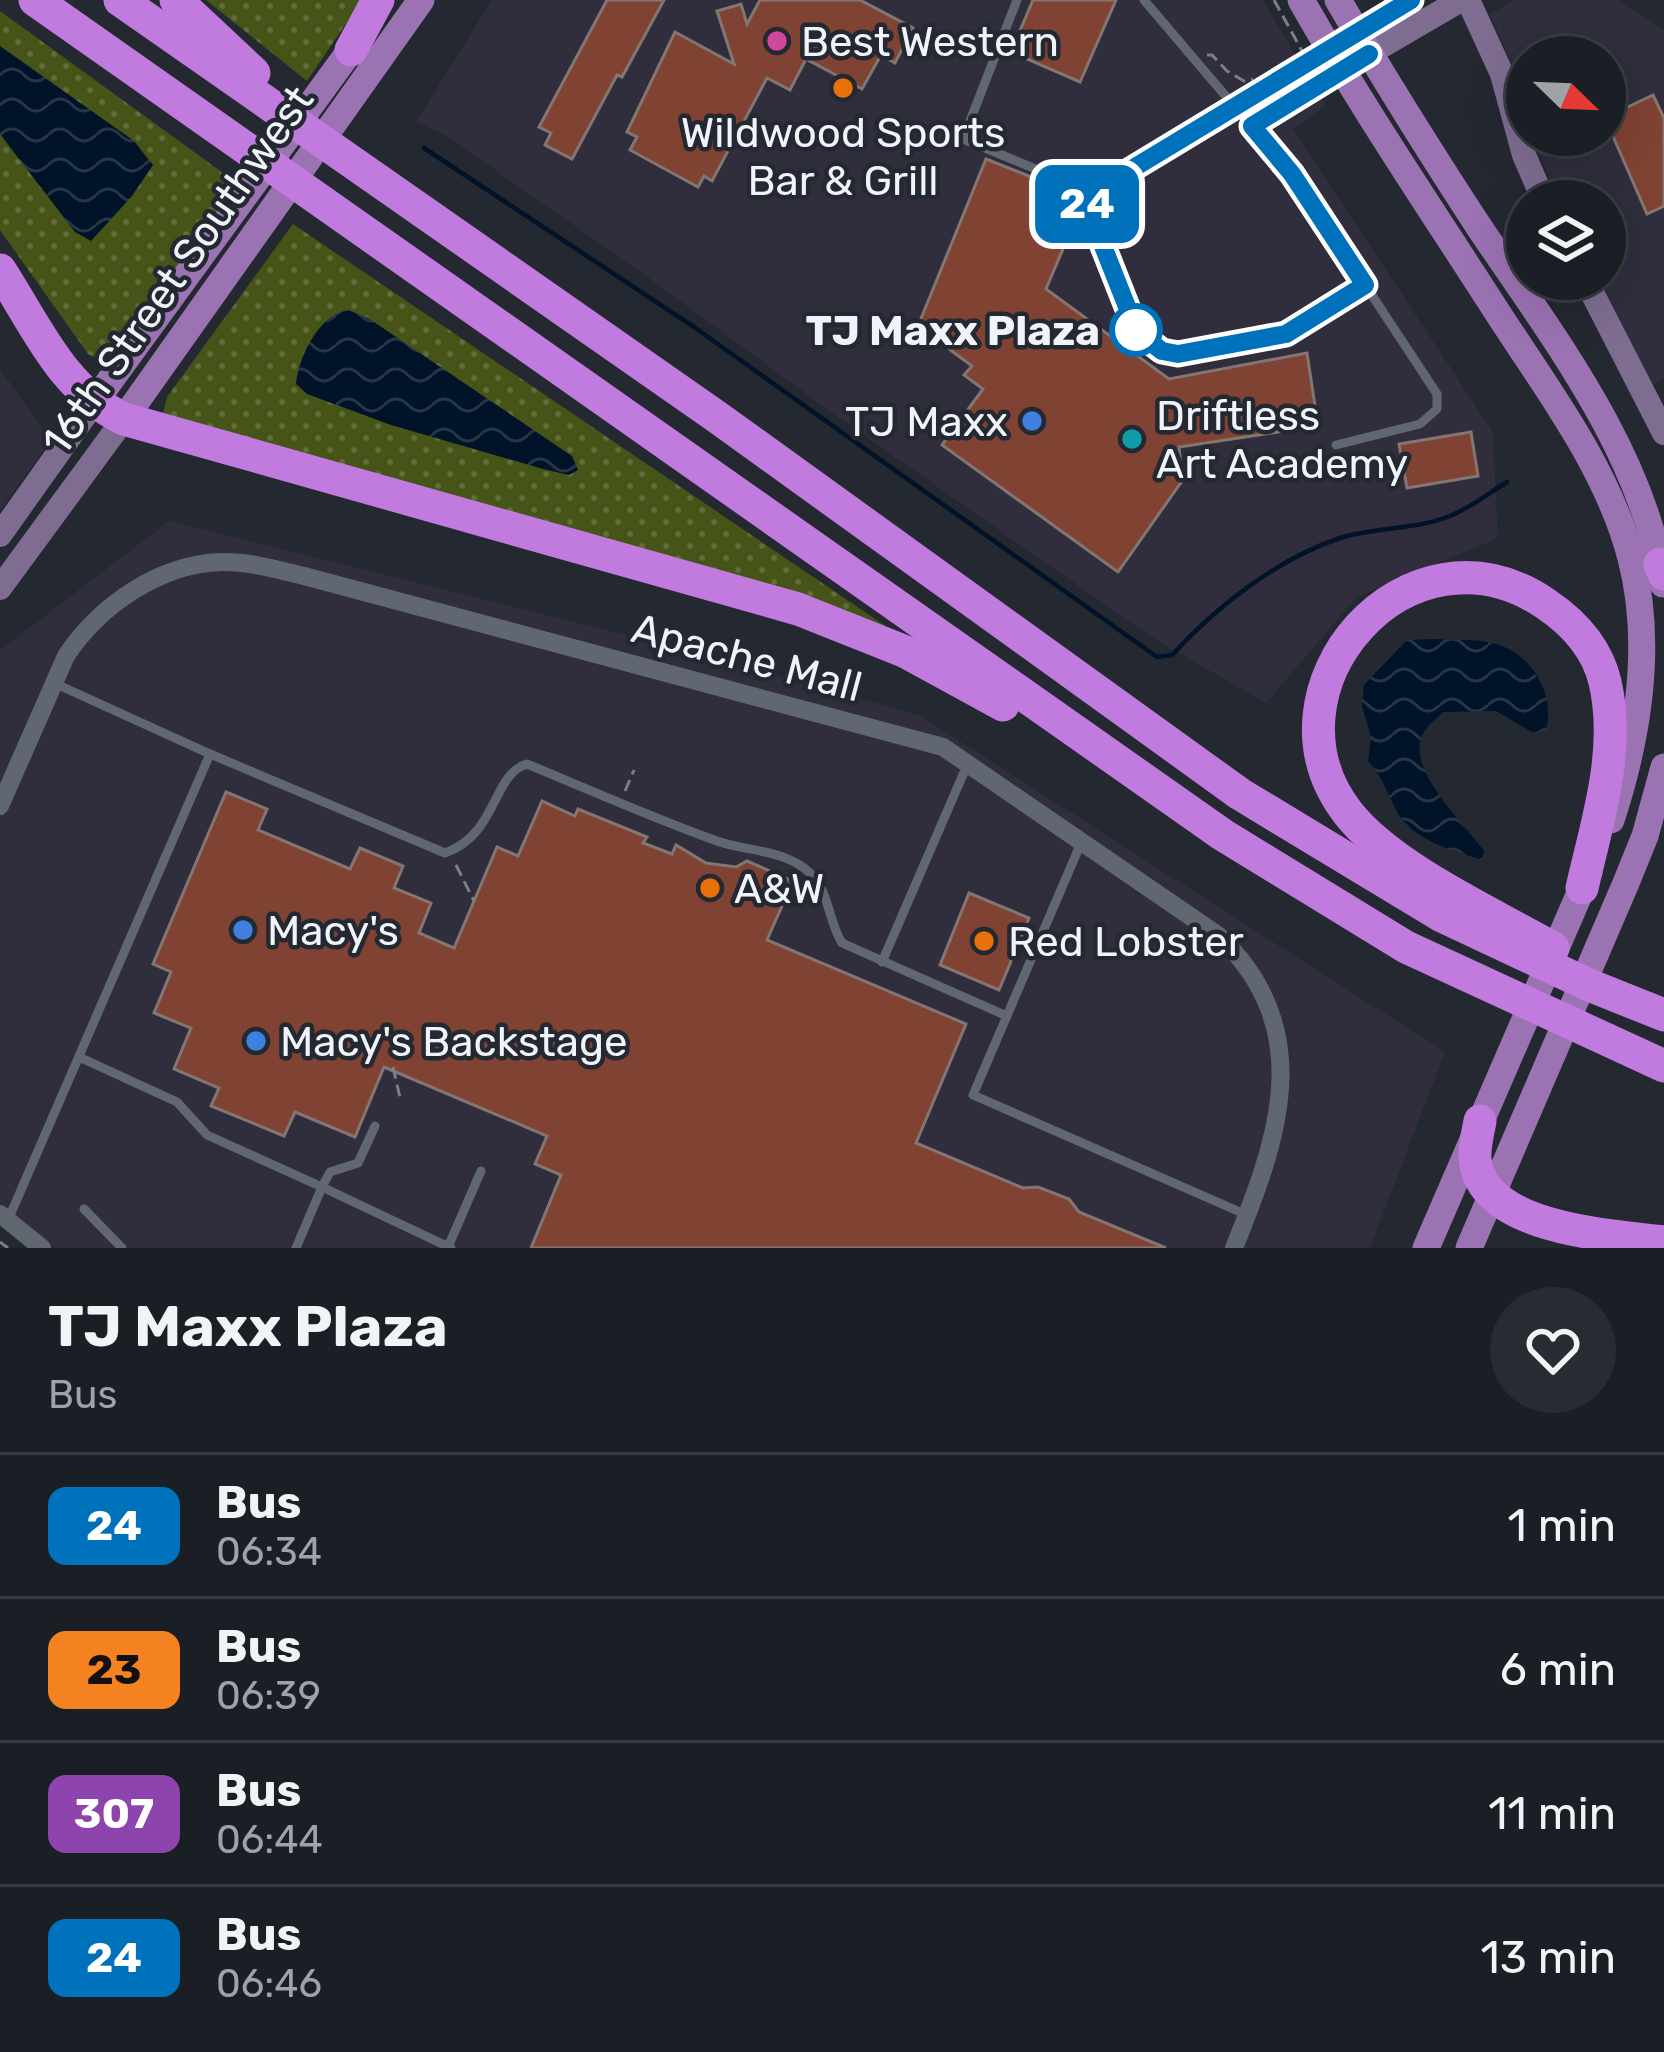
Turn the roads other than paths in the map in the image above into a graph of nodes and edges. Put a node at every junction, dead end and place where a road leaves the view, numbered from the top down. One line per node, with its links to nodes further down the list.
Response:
1 (35, 0): 33 (highway)
2 (121, 0): 17 (highway)
3 (176, 0): 17 (highway)
4 (382, 0): 13 (highway)
5 (422, 0): 13 (main road, 16th Street Southwest)
6 (1017, 0): 19 (lane)
7 (1144, 0): 15 (lane)
8 (1301, 0): 14 (main road)
9 (1338, 0): 12 (main road)
10 (1411, 0): 12 (street)
11 (1464, 0): 12 (street); 18 (street)
12 (1363, 42): 14 (street); 27 (main road)
13 (361, 59): 23 (main road, 16th Street Southwest); 23 (main road, 16th Street Southwest)
14 (1326, 60): 15 (lane); 16 (lane); 36 (main road)
15 (1234, 104): 16 (lane); 19 (lane)
16 (1252, 126): 21 (lane)
17 (352, 164): 38 (highway)
18 (1535, 180)
19 (1084, 198): 21 (lane)
20 (0, 270): 23 (highway)
21 (1365, 285): 25 (lane)
22 (1596, 300): 24 (street)
23 (108, 412): 26 (street, 16th Street Southwest); 28 (street, 16th Street Southwest); 33 (highway)
24 (1664, 433)
25 (1336, 446)
26 (0, 535)
27 (1663, 575)
28 (0, 587)
29 (54, 683): 30 (lane); 31 (street, Apache Mall); 34 (street, Apache Mall)
30 (209, 754): 37 (lane); 40 (lane)
31 (968, 761): 35 (street, Apache Mall); 37 (lane)
32 (1664, 767): 46 (main road)
33 (1166, 798): 41 (highway)
34 (0, 806)
35 (1081, 842): 39 (lane); 48 (street, Apache Mall)
36 (1582, 888): 38 (highway); 42 (main road)
37 (882, 962): 39 (lane)
38 (1664, 1014)
39 (1007, 1016): 48 (lane)
40 (79, 1057): 45 (lane); 49 (lane)
41 (1664, 1066)
42 (1480, 1121): 46 (highway); 56 (main road)
43 (375, 1126): 45 (lane)
44 (481, 1171): 51 (lane)
45 (322, 1187): 51 (lane); 54 (lane)
46 (1492, 1194): 50 (highway); 57 (main road)
47 (84, 1209): 53 (lane)
48 (1247, 1215): 55 (street, Apache Mall)
49 (4, 1217): 52 (street)
50 (1664, 1242)
51 (450, 1247)
52 (42, 1248)
53 (122, 1248)
54 (296, 1248)
55 (1234, 1248)
56 (1426, 1248)
57 (1469, 1248)

